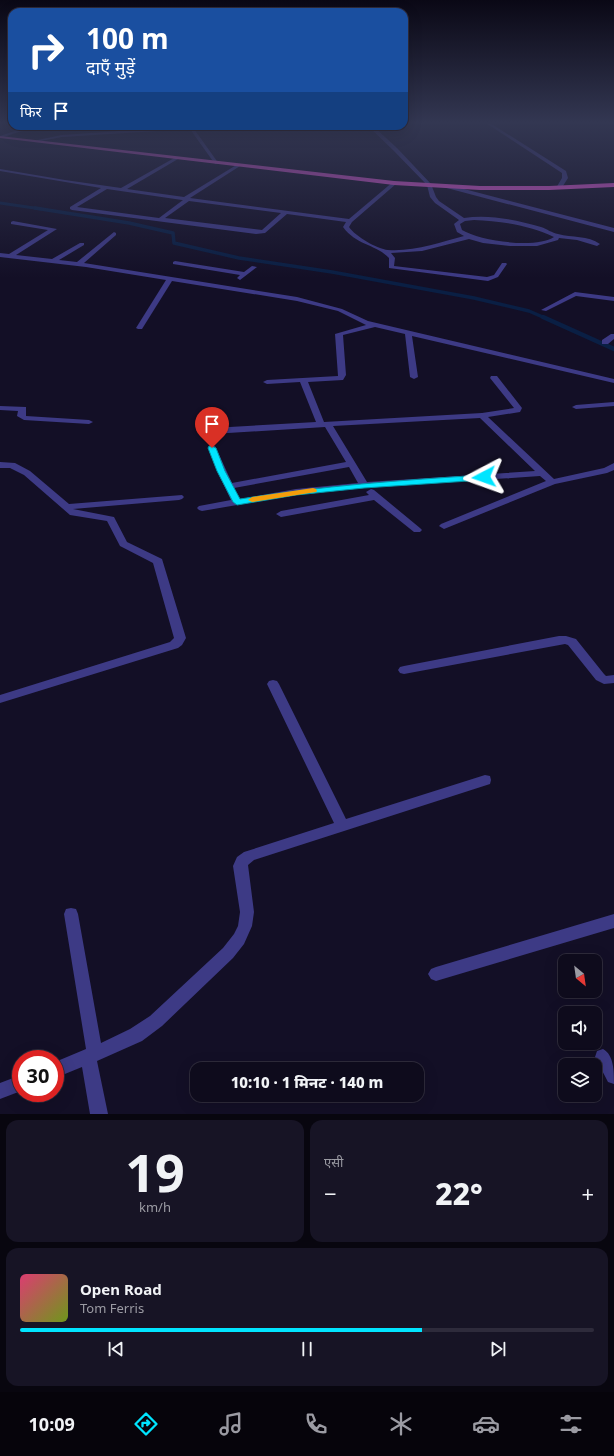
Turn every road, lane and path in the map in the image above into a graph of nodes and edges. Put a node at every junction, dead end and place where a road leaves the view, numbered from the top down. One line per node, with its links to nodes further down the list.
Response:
1 (27, 175): 11 (street)
2 (147, 175): 13 (street)
3 (223, 175): 14 (street)
4 (325, 175): 7 (highway)
5 (420, 175): 8 (street)
6 (566, 175): 12 (street)
7 (394, 183): 8 (highway); 18 (street)
8 (429, 185): 10 (highway); 16 (street)
9 (614, 185): 12 (highway)
10 (445, 186): 12 (highway); 20 (street)
11 (105, 188): 13 (street); 17 (street)
12 (559, 188)
13 (122, 190): 14 (street)
14 (186, 199): 15 (street); 17 (street)
15 (286, 212): 17 (street); 18 (street)
16 (462, 219): 22 (street); 23 (street)
17 (159, 220)
18 (350, 221): 26 (street)
19 (13, 223): 28 (street)
20 (614, 230)
21 (114, 234): 31 (street)
22 (557, 236): 23 (street); 25 (street)
23 (469, 238): 26 (street)
24 (82, 244): 29 (street)
25 (597, 244)
26 (384, 252): 32 (street)
27 (0, 255): 28 (street)
28 (10, 256): 29 (street)
29 (53, 261): 31 (street)
30 (175, 263): 34 (street)
31 (79, 264): 35 (street)
32 (504, 264)
33 (254, 267): 34 (street)
34 (244, 274): 36 (street)
35 (170, 278): 36 (street); 40 (street)
36 (227, 287): 39 (street)
37 (614, 299): 38 (street)
38 (544, 310)
39 (376, 325): 41 (street); 46 (street)
40 (140, 328)
41 (408, 333): 44 (street); 47 (street)
42 (614, 336): 43 (street)
43 (605, 342)
44 (414, 377)
45 (494, 378): 52 (street)
46 (303, 380): 48 (street); 54 (street)
47 (614, 381)
48 (267, 382)
49 (614, 404): 50 (street)
50 (576, 407)
51 (0, 408): 53 (street)
52 (482, 415): 54 (street); 60 (street)
53 (89, 422)
54 (325, 425): 55 (street); 57 (street)
55 (212, 431)
56 (212, 448): 63 (street)
57 (351, 464): 62 (street); 63 (street)
58 (0, 465): 67 (street)
59 (614, 466): 61 (street)
60 (543, 473): 61 (street); 62 (street)
61 (552, 482): 70 (street)
62 (365, 485): 65 (street); 66 (street)
63 (228, 486): 66 (street)
64 (179, 497): 67 (street)
65 (375, 497): 69 (street); 71 (street)
66 (237, 502): 68 (street)
67 (68, 507): 75 (street)
68 (202, 508)
69 (281, 514)
70 (444, 526)
71 (417, 530)
72 (404, 670): 73 (street)
73 (614, 679)
74 (273, 684): 77 (street)
75 (0, 699)
76 (485, 780): 77 (street)
77 (342, 826): 81 (street)
78 (71, 914): 81 (street)
79 (614, 921): 80 (street)
80 (436, 974)
81 (92, 1055): 83 (street); 87 (street)
82 (603, 1057): 84 (street)
83 (64, 1066)
84 (614, 1076)
85 (12, 1086): 86 (street)
86 (0, 1091)
87 (99, 1114)

